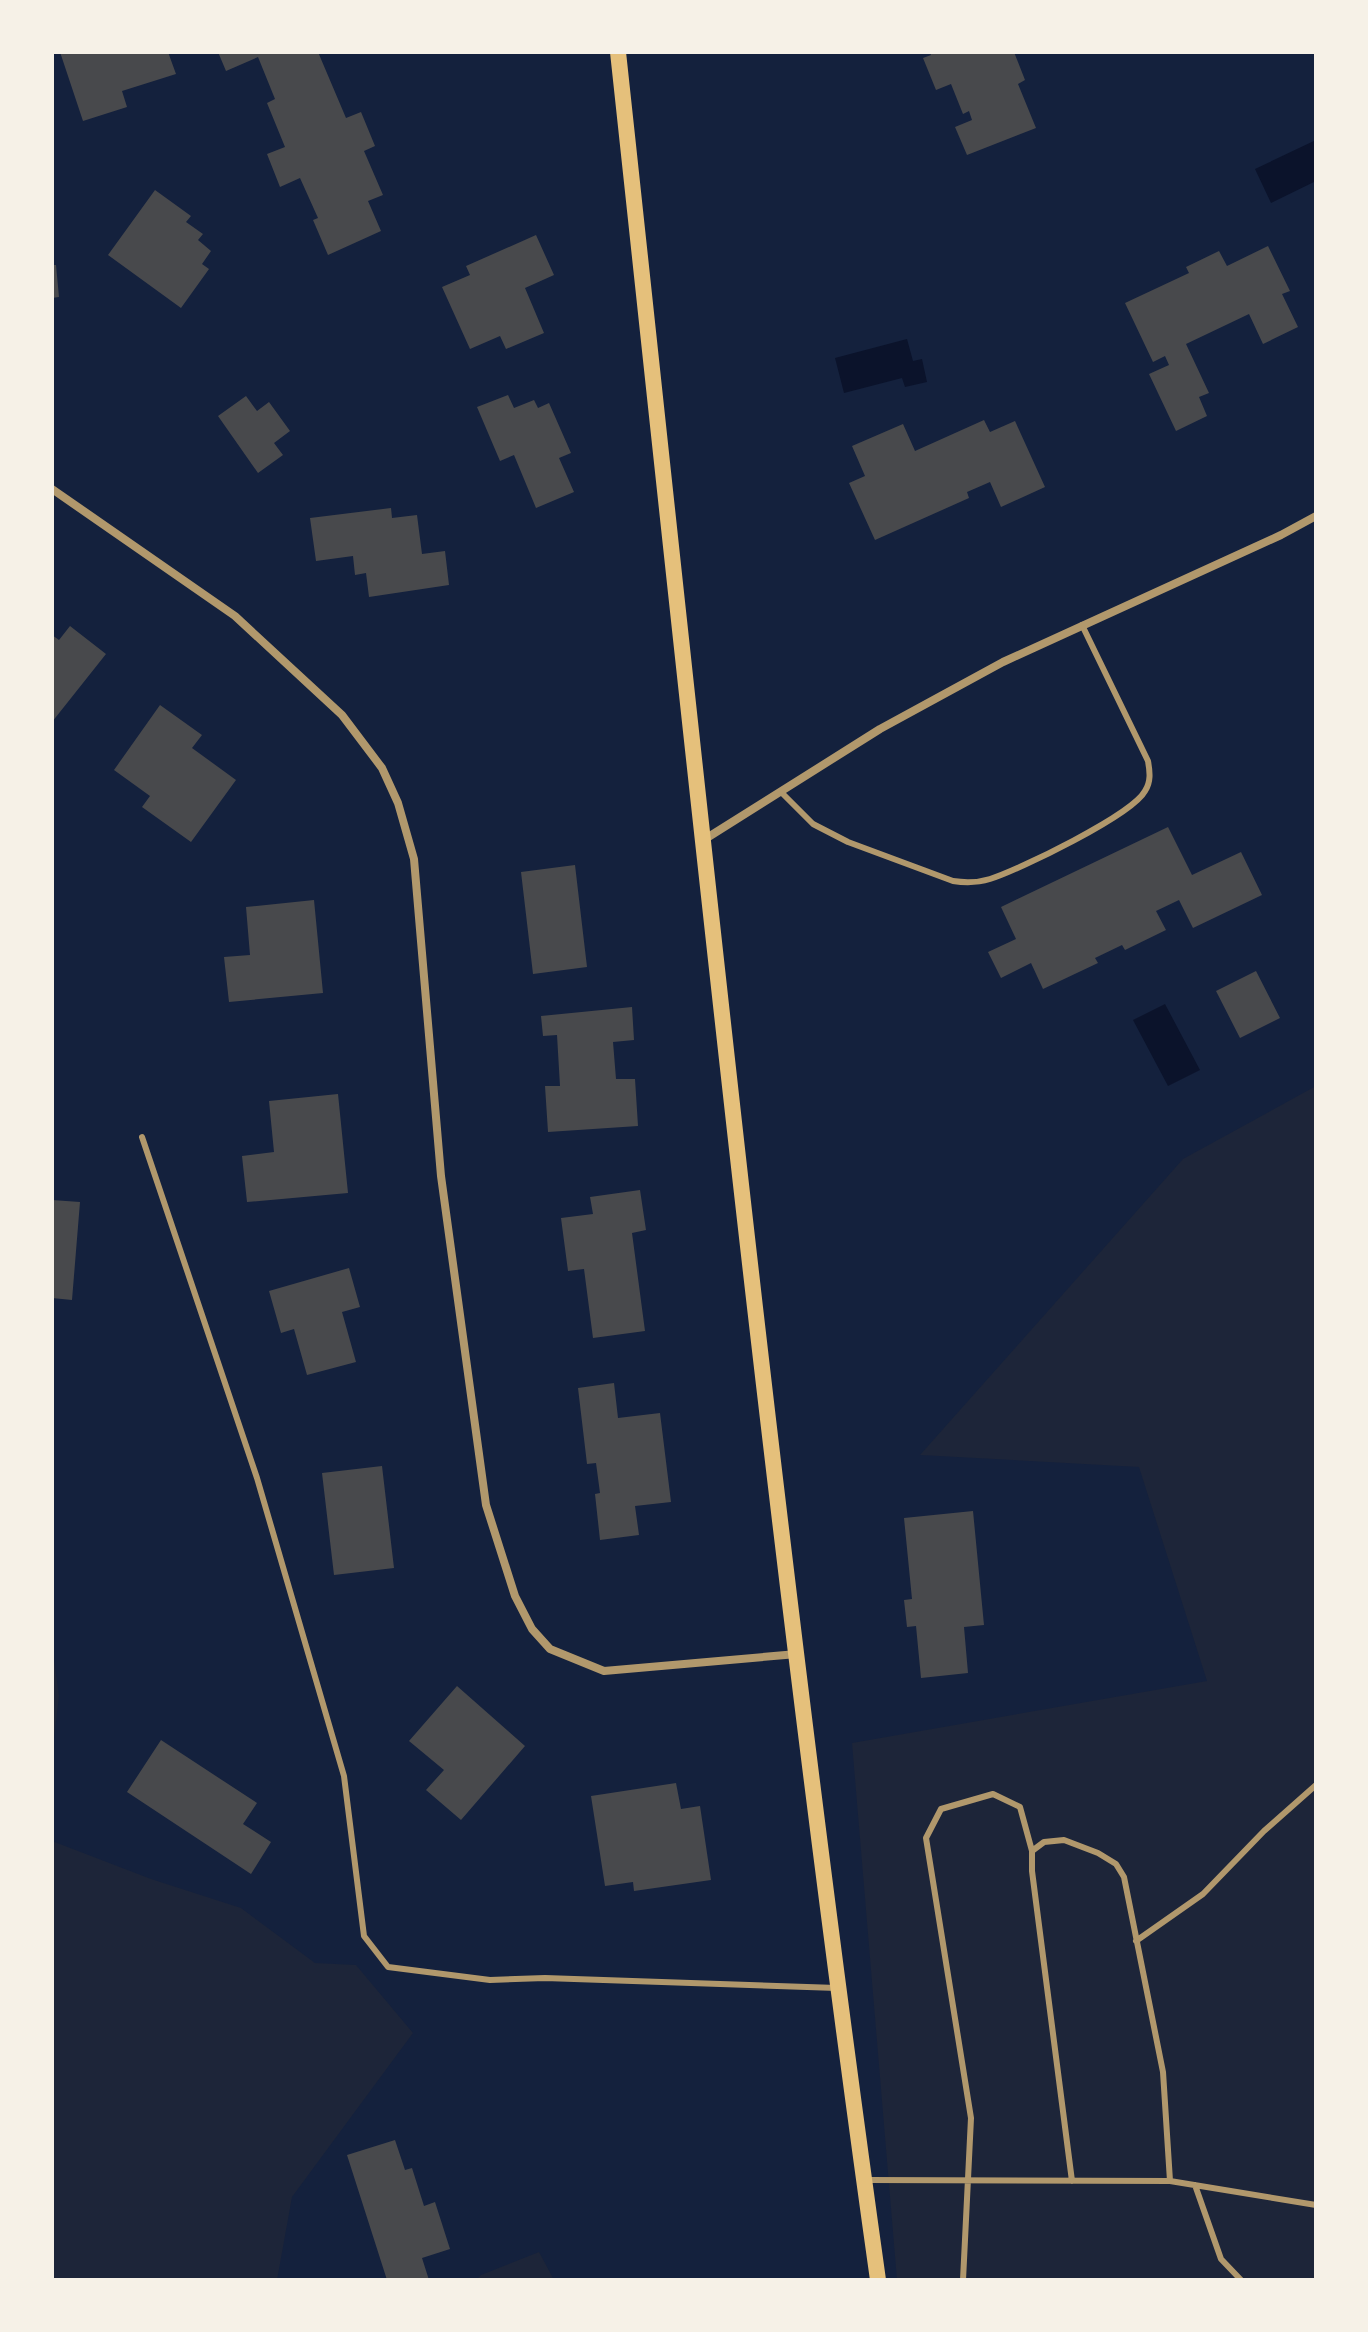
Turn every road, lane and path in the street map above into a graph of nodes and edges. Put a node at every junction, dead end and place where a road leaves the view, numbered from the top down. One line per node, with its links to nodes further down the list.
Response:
1 (618, 52): 6 (main road)
2 (52, 489): 8 (street)
3 (1316, 516): 4 (street)
4 (1082, 625): 5 (street); 5 (lane)
5 (781, 792): 6 (street)
6 (701, 842): 8 (main road)
7 (142, 1137): 12 (lane)
8 (797, 1654): 12 (main road)
9 (1316, 1785): 11 (lane)
10 (1032, 1851): 11 (lane); 14 (lane); 15 (lane)
11 (1136, 1941): 16 (lane)
12 (839, 1988): 13 (main road)
13 (864, 2180): 14 (lane); 19 (main road)
14 (967, 2180): 15 (lane); 20 (lane)
15 (1072, 2181): 16 (lane)
16 (1170, 2181): 17 (lane)
17 (1195, 2185): 18 (lane); 21 (lane)
18 (1316, 2205)
19 (878, 2280)
20 (963, 2280)
21 (1241, 2280)

